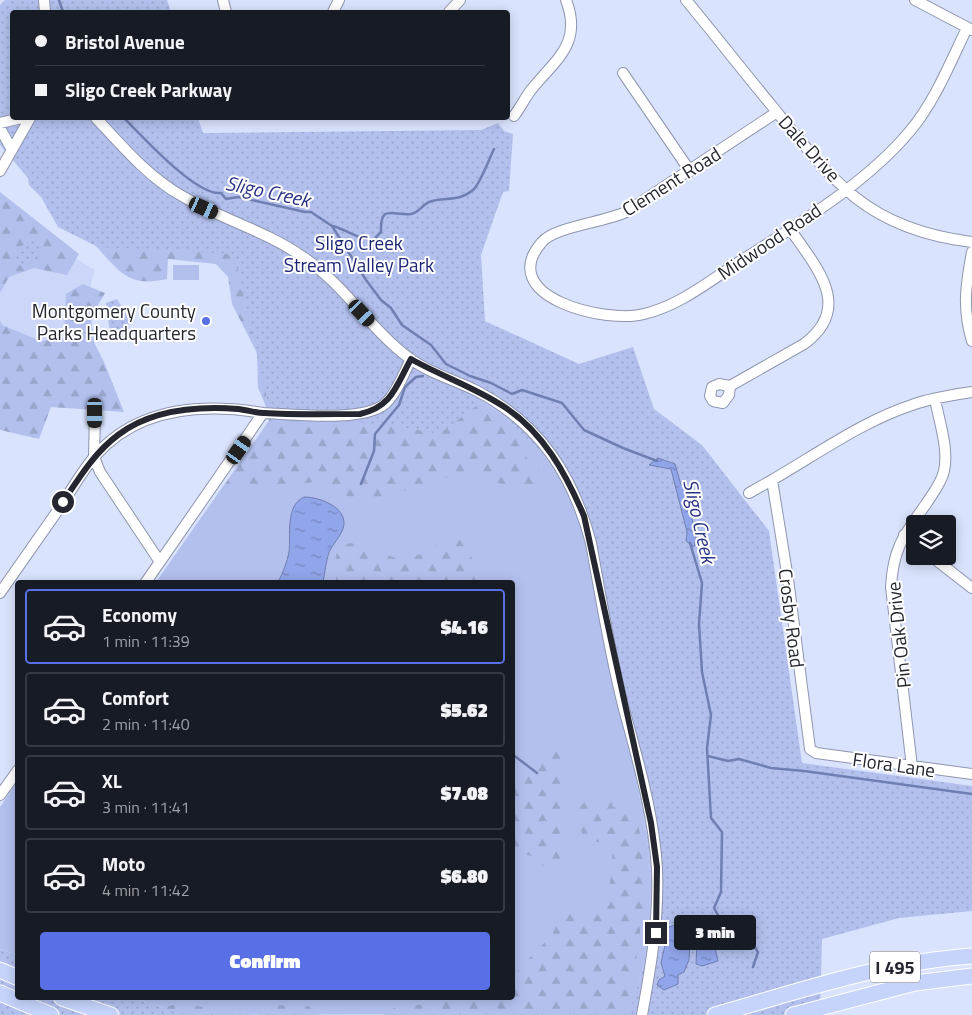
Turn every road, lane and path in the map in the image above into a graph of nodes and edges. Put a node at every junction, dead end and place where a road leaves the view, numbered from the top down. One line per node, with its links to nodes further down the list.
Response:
1 (460, 0): 5 (street)
2 (566, 0): 9 (street)
3 (686, 0): 8 (street, Dale Drive)
4 (915, 0): 6 (street)
5 (451, 10)
6 (970, 29): 18 (street, Midwood Road)
7 (624, 73): 17 (street)
8 (777, 112): 17 (street, Clement Road); 18 (street, Dale Drive)
9 (514, 116)
10 (13, 120): 13 (street)
11 (29, 120): 15 (street)
12 (98, 120): 24 (street)
13 (0, 123)
14 (0, 128): 15 (street)
15 (12, 150): 16 (street)
16 (0, 171)
17 (690, 171): 22 (street, Clement Road)
18 (846, 188): 19 (street, Midwood Road); 20 (street, Dale Drive)
19 (790, 229): 22 (street, Midwood Road); 25 (street)
20 (972, 242)
21 (972, 252): 23 (street)
22 (642, 315)
23 (972, 340)
24 (411, 359): 29 (street); 56 (street)
25 (730, 386)
26 (972, 392): 27 (street)
27 (935, 399): 31 (street); 33 (street, Pin Oak Drive)
28 (95, 413): 30 (street)
29 (263, 413): 30 (street); 34 (street)
30 (94, 457): 34 (street); 38 (street)
31 (772, 480): 32 (street); 39 (street, Crosby Road)
32 (749, 493)
33 (904, 535): 40 (street, Pin Oak Drive)
34 (160, 562): 36 (street)
35 (943, 565): 37 (street)
36 (147, 580)
37 (972, 588)
38 (0, 593)
39 (816, 753): 40 (street, Flora Lane)
40 (912, 767): 42 (street, Flora Lane)
41 (15, 772): 43 (street)
42 (972, 774)
43 (4, 781): 44 (street)
44 (0, 795)
45 (972, 956): 57 (highway, I 495)
46 (0, 970): 48 (highway)
47 (972, 976): 53 (highway, I 495)
48 (15, 977)
49 (0, 993): 50 (highway)
50 (15, 999)
51 (16, 1000): 54 (highway)
52 (68, 1000): 55 (highway)
53 (795, 1014)
54 (51, 1015)
55 (111, 1015)
56 (642, 1015)
57 (715, 1015)

